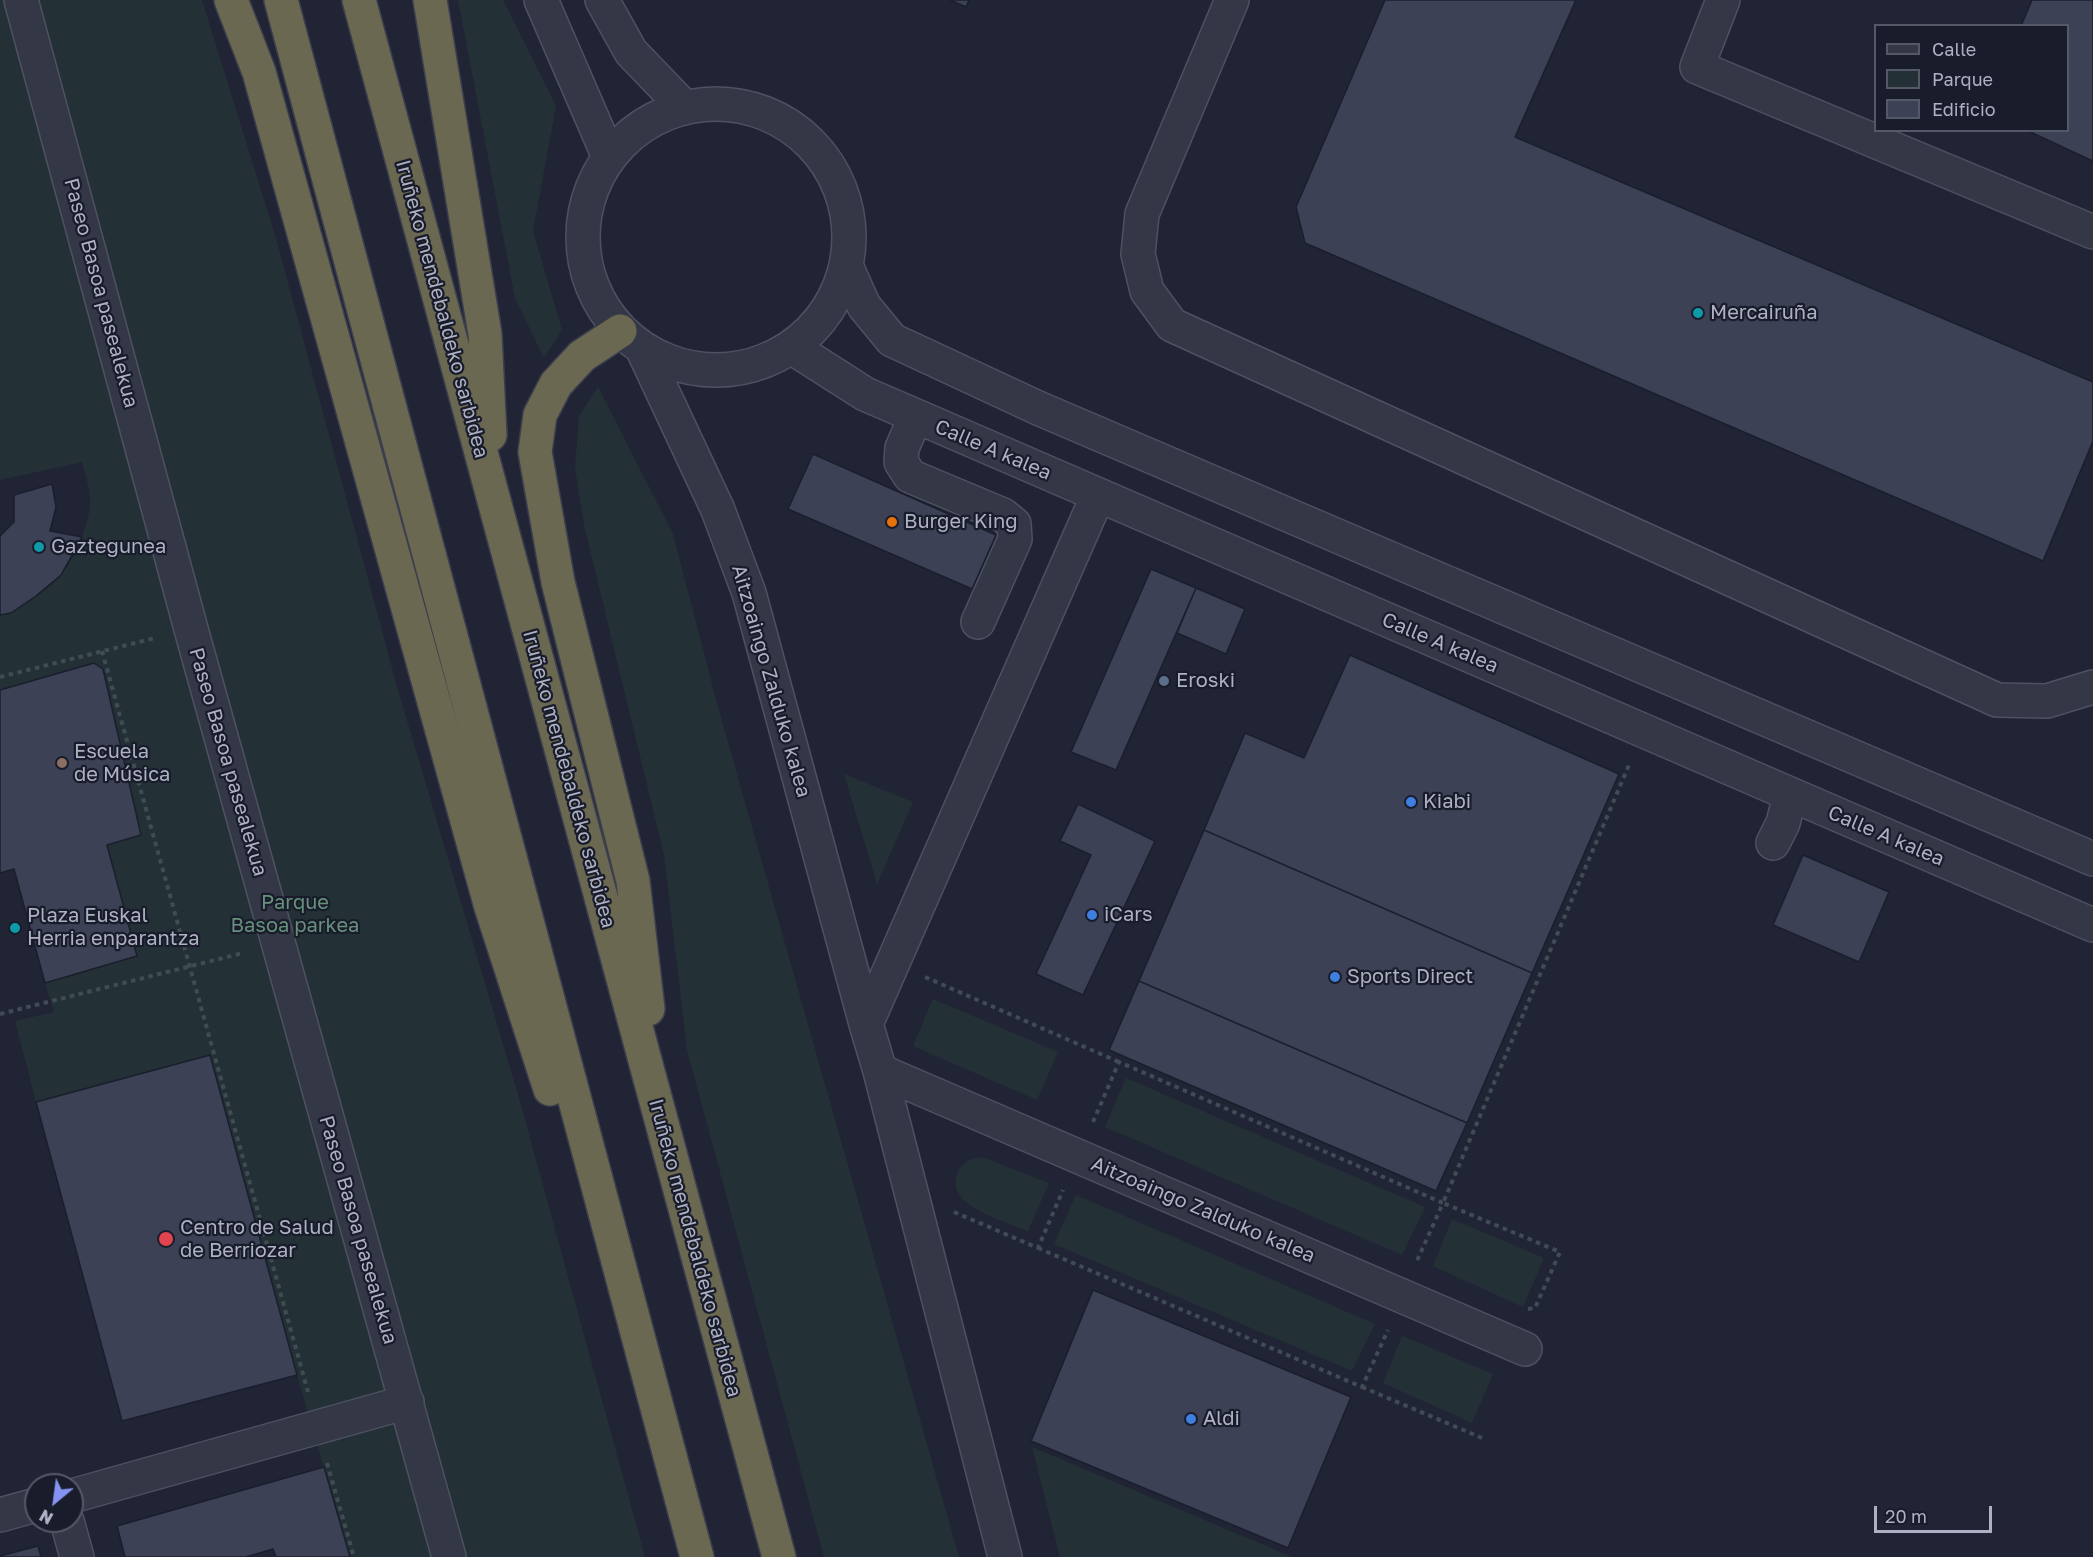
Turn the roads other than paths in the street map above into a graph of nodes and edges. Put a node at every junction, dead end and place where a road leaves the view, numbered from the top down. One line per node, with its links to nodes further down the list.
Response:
1 (21, 0): 29 (street, Paseo Basoa pasealekua)
2 (231, 0): 30 (highway)
3 (281, 0): 30 (highway)
4 (359, 0): 18 (highway, Iruñeko mendebaldeko sarbidea)
5 (430, 0): 18 (highway)
6 (541, 0): 11 (street)
7 (602, 0): 10 (street)
8 (1232, 0): 20 (street)
9 (1724, 0): 12 (street)
10 (684, 107): 11 (street, Aitzoaingo Zalduko kalea); 13 (street, Aitzoaingo Zalduko kalea)
11 (609, 157): 14 (street, Aitzoaingo Zalduko kalea)
12 (2093, 232)
13 (847, 268): 15 (street); 23 (street)
14 (632, 340): 15 (street); 25 (street, Aitzoaingo Zalduko kalea); 27 (highway)
15 (793, 348): 16 (street, Calle A kalea)
16 (916, 416): 17 (street, Calle A kalea); 19 (street)
17 (1098, 495): 21 (street, Calle A kalea); 25 (street)
18 (493, 497): 27 (highway, Iruñeko mendebaldeko sarbidea)
19 (978, 622)
20 (2093, 687)
21 (1790, 795): 22 (street); 24 (street, Calle A kalea)
22 (1773, 843)
23 (2093, 860)
24 (2093, 925)
25 (866, 1024): 26 (street, Aitzoaingo Zalduko kalea)
26 (880, 1071): 28 (street, Aitzoaingo Zalduko kalea); 39 (street, Aitzoaingo Zalduko kalea)
27 (661, 1121): 38 (highway, Iruñeko mendebaldeko sarbidea)
28 (1525, 1349)
29 (406, 1402): 31 (street); 36 (street, Paseo Basoa pasealekua)
30 (677, 1482): 37 (highway)
31 (84, 1493)
32 (24, 1508): 33 (street)
33 (0, 1515)
34 (70, 1533): 35 (street)
35 (77, 1557)
36 (449, 1557)
37 (697, 1557)
38 (779, 1557)
39 (1005, 1557)

